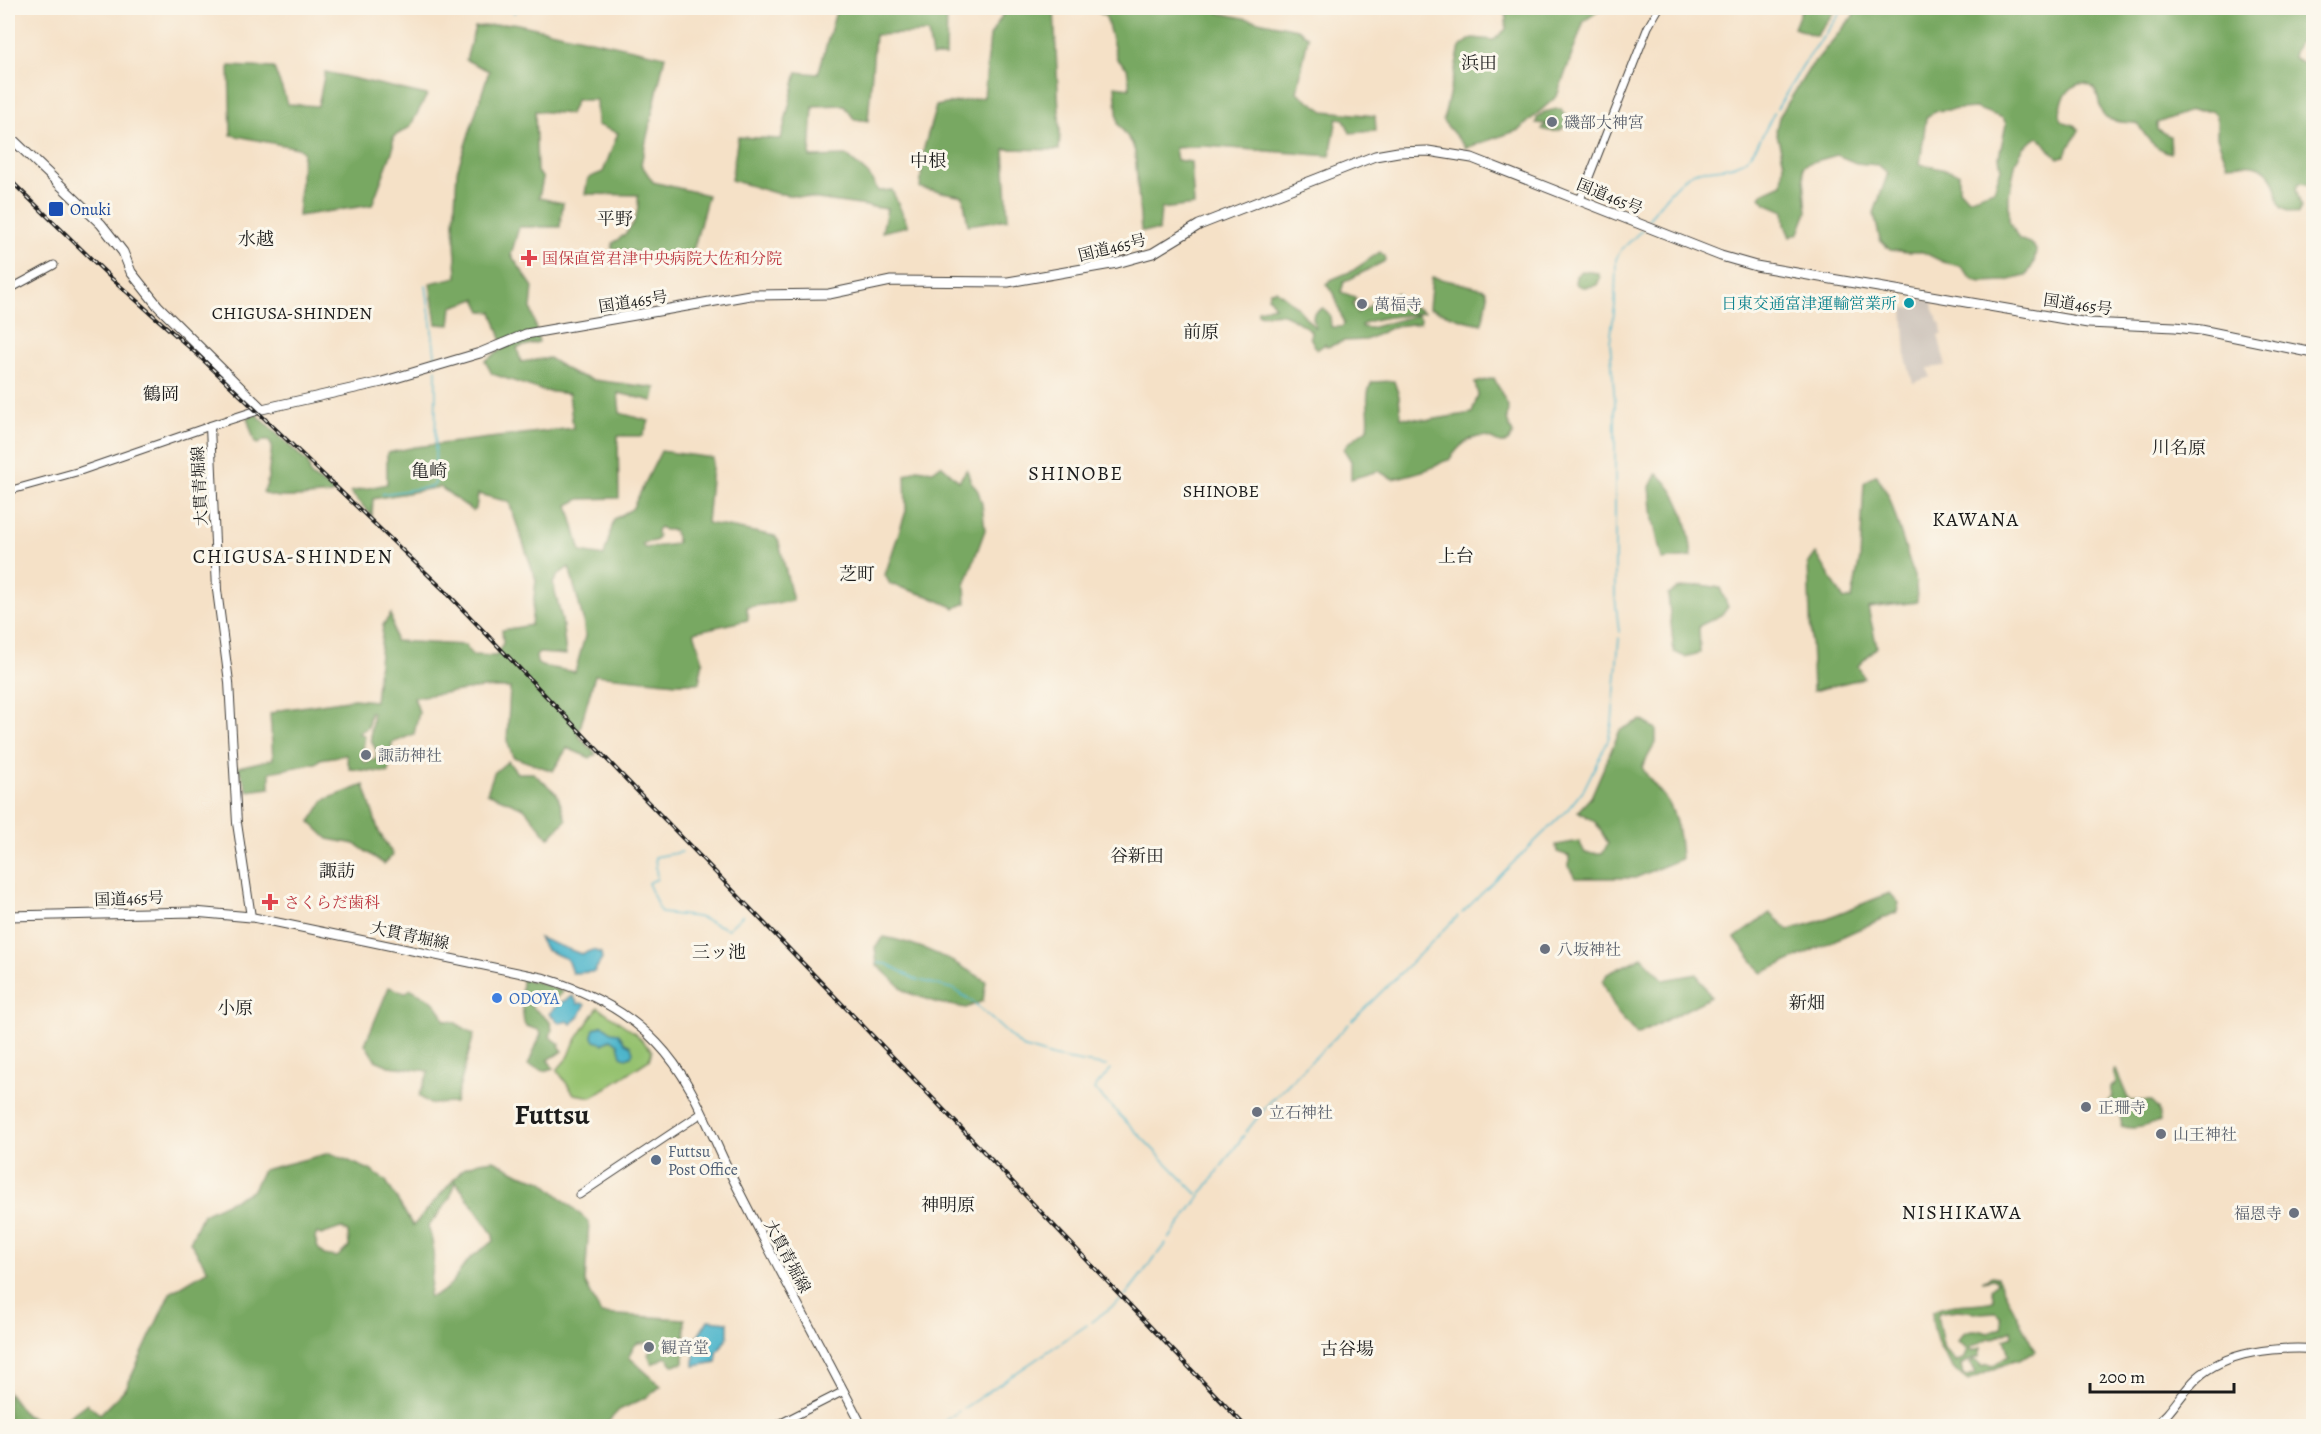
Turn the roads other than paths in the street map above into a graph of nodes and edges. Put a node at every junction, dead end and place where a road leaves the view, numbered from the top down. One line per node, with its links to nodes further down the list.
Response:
1 (1659, 8): 3 (street)
2 (8, 135): 7 (highway)
3 (1580, 200): 6 (highway, 国道465号); 7 (highway, 国道465号)
4 (54, 265): 5 (street)
5 (8, 290)
6 (2313, 353)
7 (262, 409): 8 (main road, 大貫青堀線)
8 (210, 426): 9 (street); 11 (main road, 大貫青堀線)
9 (8, 491)
10 (8, 916): 11 (highway, 国道465号)
11 (251, 917): 12 (main road, 大貫青堀線)
12 (702, 1113): 13 (street); 15 (main road, 大貫青堀線)
13 (579, 1195)
14 (2313, 1349): 19 (main road)
15 (844, 1391): 17 (street); 18 (main road, 大貫青堀線)
16 (2313, 1422): 20 (highway)
17 (776, 1426)
18 (862, 1426)
19 (2153, 1426)
20 (2312, 1426)

